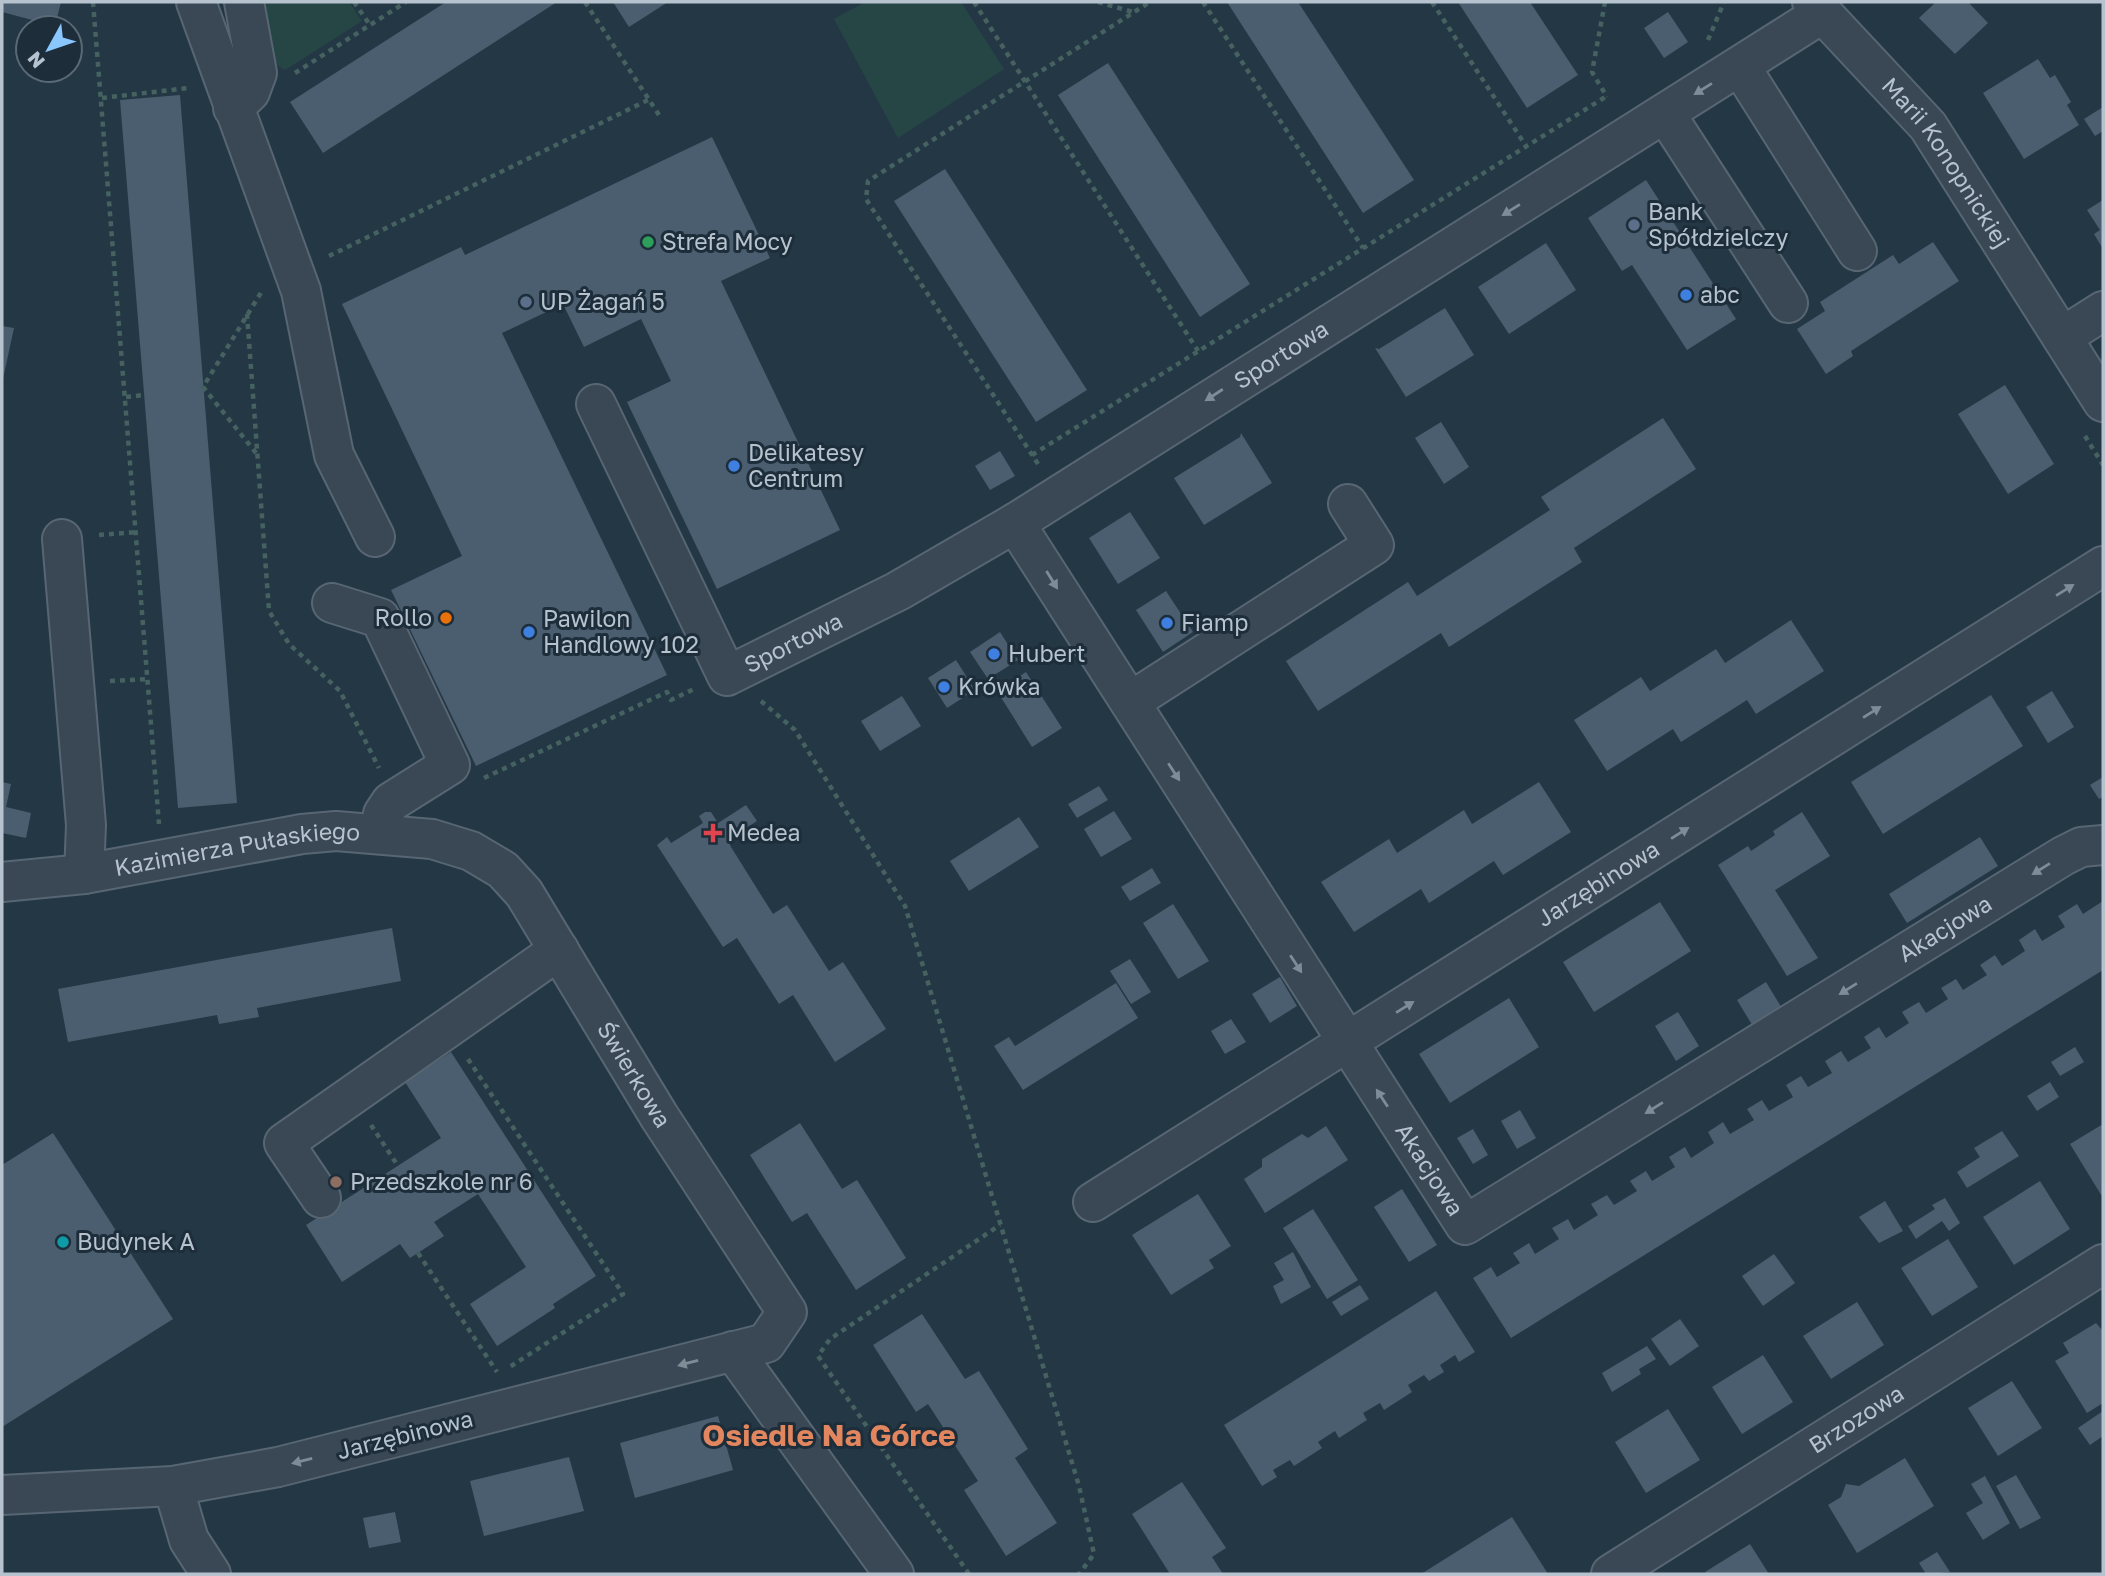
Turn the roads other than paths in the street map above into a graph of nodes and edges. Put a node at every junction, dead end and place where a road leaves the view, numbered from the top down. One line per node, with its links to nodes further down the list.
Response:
1 (195, 2): 5 (street)
2 (244, 2): 5 (street)
3 (1829, 9): 4 (street, Sportowa); 10 (street, Marii Konopnickiej)
4 (1740, 66): 6 (street, Sportowa, one-way to 6); 7 (street)
5 (228, 95): 15 (street)
6 (1665, 113): 8 (street); 14 (street, Sportowa, one-way to 14)
7 (1857, 251)
8 (1788, 303)
9 (2103, 312): 10 (street)
10 (2062, 337): 11 (street, Marii Konopnickiej)
11 (2103, 402)
12 (596, 404): 14 (street, Sportowa)
13 (1348, 504): 19 (street)
14 (1015, 523): 19 (street, Akacjowa, one-way to 19)
15 (375, 537)
16 (62, 539): 23 (street)
17 (2103, 566): 26 (street, Jarzębinowa, one-way to 17)
18 (332, 603): 20 (street)
19 (1130, 702): 26 (street, Akacjowa, one-way to 26)
20 (379, 834): 22 (street, Kazimierza Pułaskiego); 23 (street, Kazimierza Pułaskiego)
21 (2103, 845): 26 (street, Akacjowa, one-way to 26)
22 (471, 851): 25 (street, Świerkowa)
23 (84, 874): 24 (street, Kazimierza Pułaskiego)
24 (2, 882)
25 (558, 950): 27 (street); 30 (street, Świerkowa)
26 (1347, 1043): 28 (street, Jarzębinowa)
27 (321, 1198)
28 (1093, 1202)
29 (2103, 1264): 36 (street, Brzozowa)
30 (787, 1312): 31 (street, Jarzębinowa)
31 (733, 1351): 32 (street, Jarzębinowa, one-way to 32); 35 (street)
32 (173, 1486): 33 (street, Jarzębinowa); 34 (street)
33 (2, 1495)
34 (211, 1574)
35 (894, 1574)
36 (1611, 1574)

